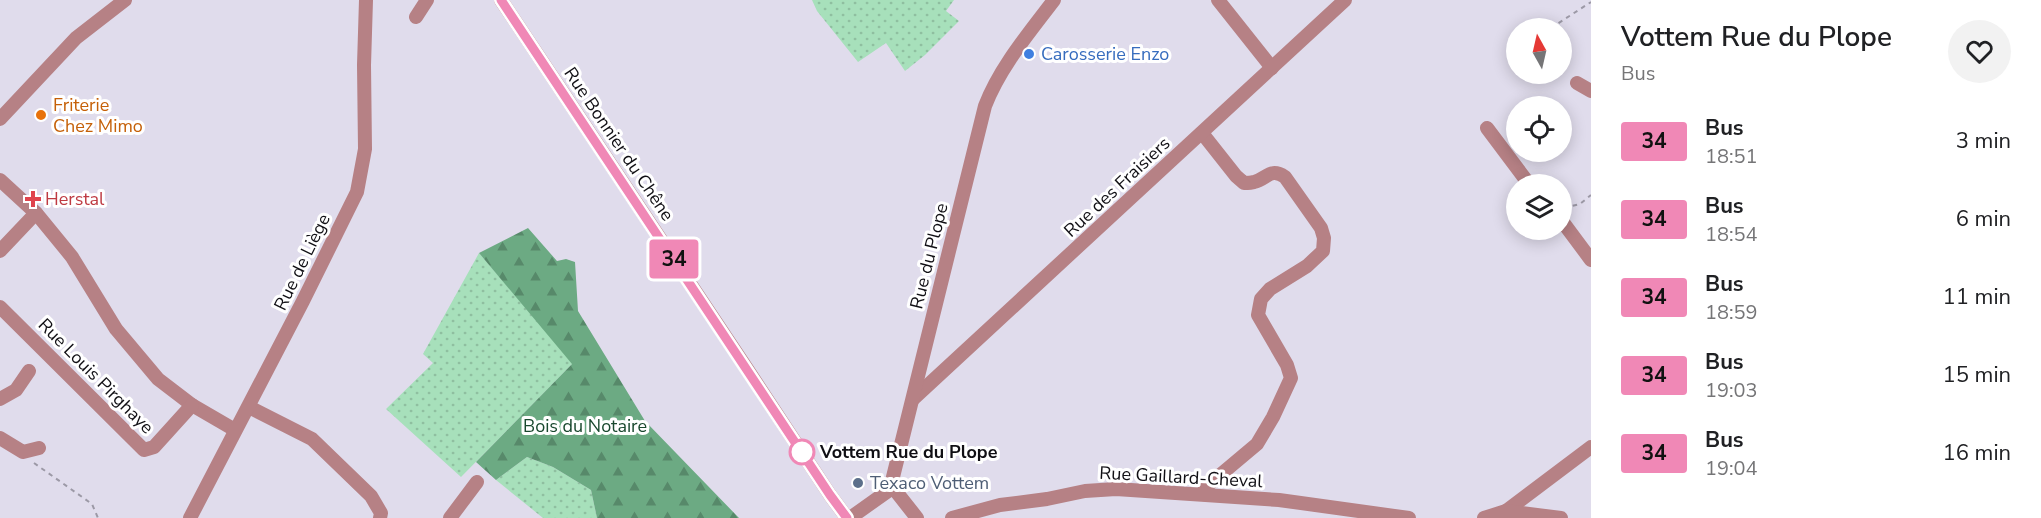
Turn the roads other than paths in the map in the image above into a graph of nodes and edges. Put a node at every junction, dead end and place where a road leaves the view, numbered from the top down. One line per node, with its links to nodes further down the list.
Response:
1 (125, 0): 12 (street)
2 (366, 0): 26 (street, Rue de Liège)
3 (427, 0): 8 (street)
4 (501, 0): 39 (street, Rue Bonnier du Chêne)
5 (1054, 0): 24 (street, Rue du Plope)
6 (1218, 0): 9 (street)
7 (1345, 0): 9 (street, Rue des Fraisiers)
8 (416, 17)
9 (1272, 68): 14 (street, Rue des Fraisiers)
10 (1577, 84): 11 (street)
11 (1591, 91)
12 (0, 119)
13 (1487, 128): 15 (street)
14 (1202, 133): 24 (street, Rue des Fraisiers); 33 (street)
15 (1522, 174)
16 (0, 180): 17 (street)
17 (36, 213): 19 (street); 25 (street)
18 (1572, 234): 20 (street)
19 (0, 251)
20 (1591, 260)
21 (0, 307): 25 (street, Rue Louis Pirghaye)
22 (29, 371): 23 (street)
23 (0, 399)
24 (913, 399): 32 (street, Rue du Plope)
25 (192, 405): 27 (street)
26 (249, 407): 27 (street, Rue de Liège); 37 (street)
27 (236, 430): 36 (street, Rue de Liège)
28 (0, 438): 30 (street)
29 (1591, 447): 34 (street)
30 (39, 448)
31 (477, 482): 38 (street)
32 (891, 485): 39 (street); 40 (street)
33 (1202, 494): 35 (street, Rue Gaillard-Cheval); 41 (street, Rue Gaillard-Cheval)
34 (1506, 511): 43 (street); 44 (street)
35 (1391, 517): 42 (street, Rue Gaillard-Cheval)
36 (190, 518)
37 (380, 518)
38 (450, 518)
39 (848, 518)
40 (917, 518)
41 (952, 518)
42 (1409, 518)
43 (1484, 518)
44 (1561, 518)

